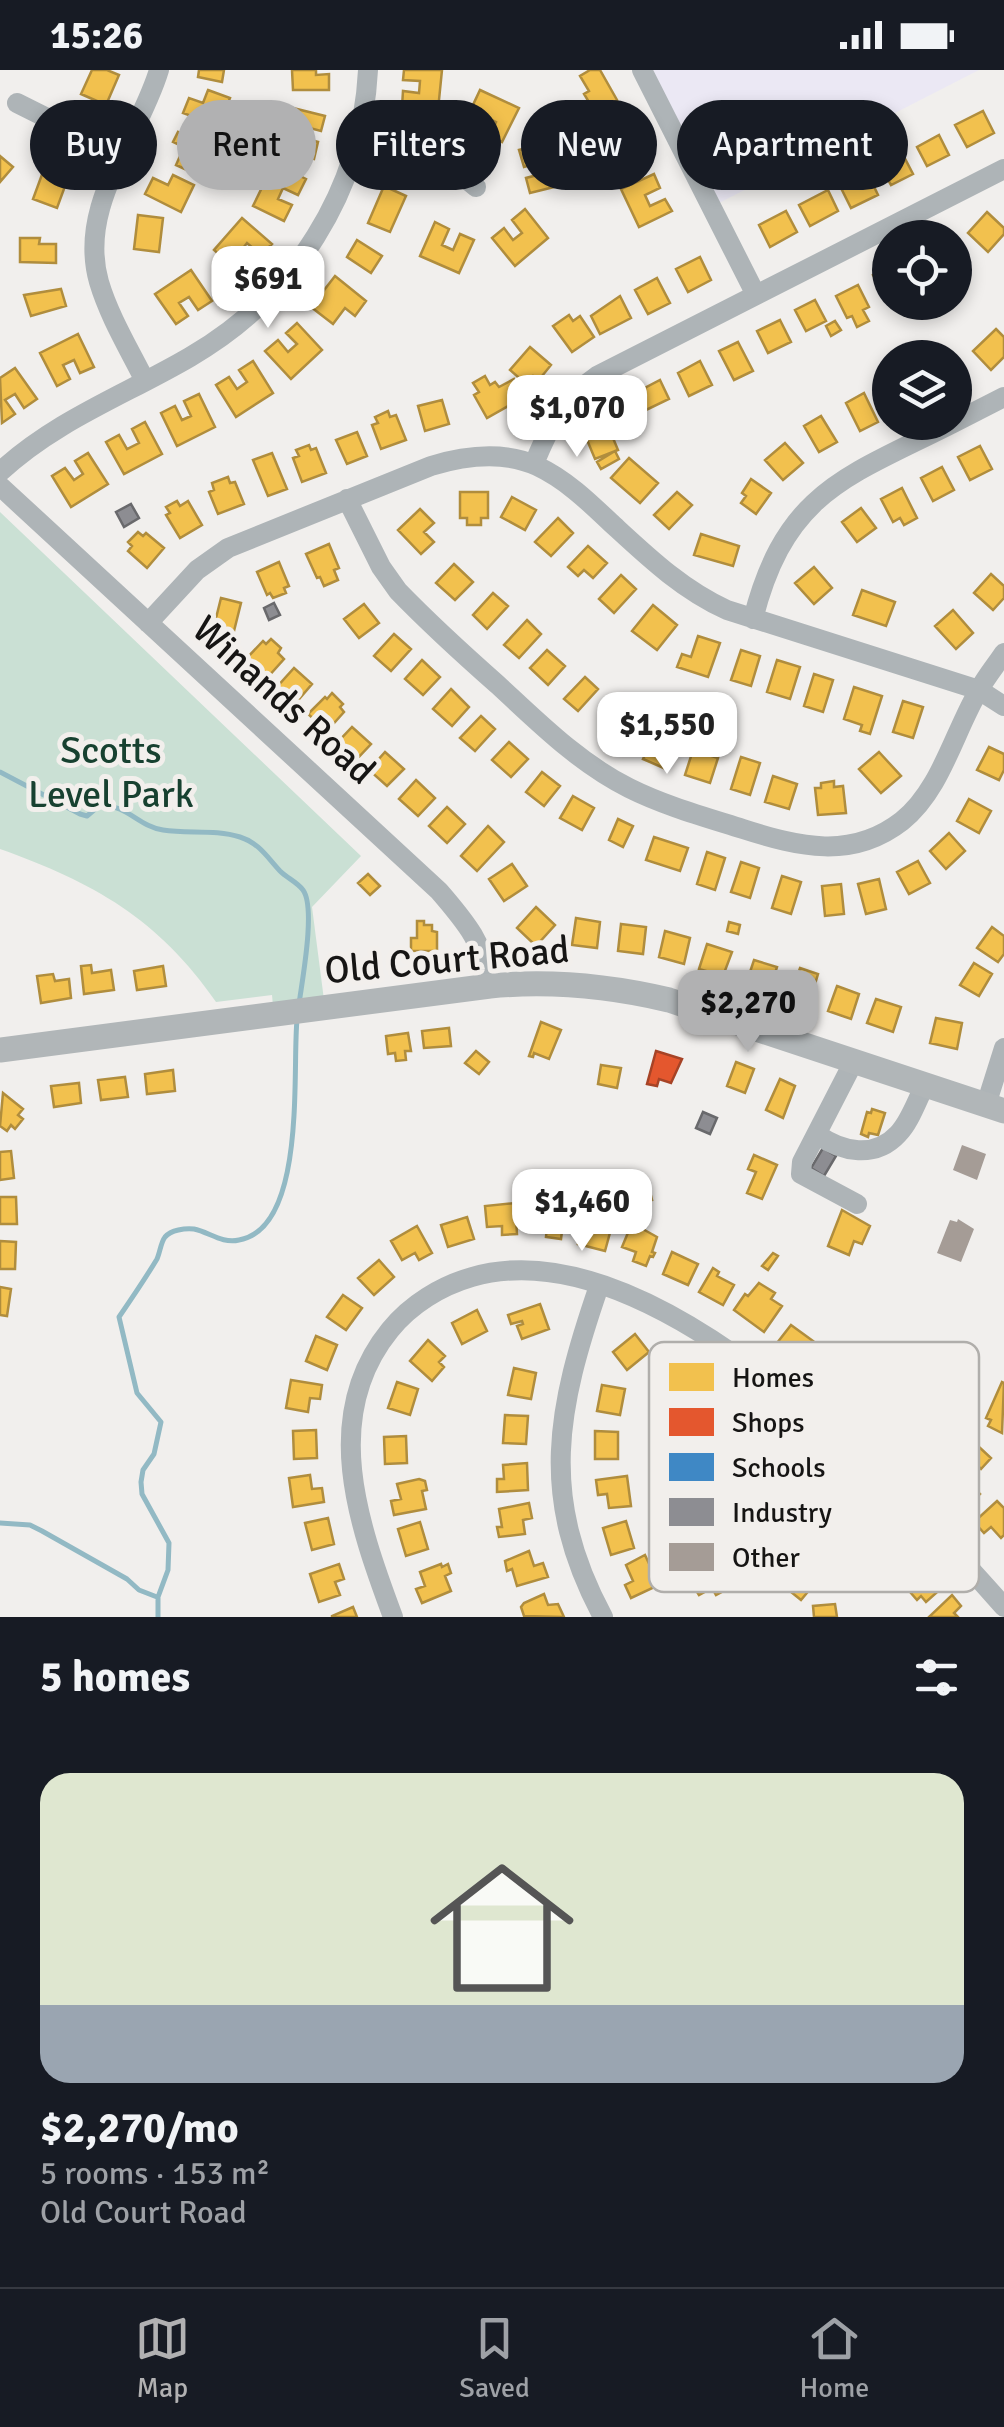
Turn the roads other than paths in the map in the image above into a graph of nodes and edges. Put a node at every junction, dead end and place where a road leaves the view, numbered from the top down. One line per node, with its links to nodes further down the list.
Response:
1 (160, 70): 4 (street)
2 (368, 70): 5 (street)
3 (642, 70): 11 (street)
4 (147, 100)
5 (364, 100)
6 (16, 103): 7 (street)
7 (30, 110)
8 (1004, 169): 11 (street)
9 (108, 190): 12 (street)
10 (340, 190): 12 (street)
11 (756, 295): 16 (street)
12 (145, 381): 17 (street)
13 (1004, 398): 14 (street)
14 (972, 414)
15 (920, 440): 20 (street)
16 (534, 464): 19 (street); 20 (street)
17 (0, 472)
18 (0, 486): 21 (street, Winands Road)
19 (347, 500): 21 (street); 23 (street)
20 (753, 619): 23 (street)
21 (148, 623): 25 (street, Winands Road)
22 (1004, 652): 23 (street)
23 (979, 690): 24 (street)
24 (1004, 706)
25 (490, 986): 27 (main road, Old Court Road); 28 (main road, Old Court Road)
26 (1004, 1048): 30 (street)
27 (0, 1050)
28 (854, 1061): 29 (main road, Old Court Road); 31 (street)
29 (925, 1085): 30 (main road, Old Court Road); 31 (street)
30 (995, 1108)
31 (818, 1135): 32 (street)
32 (858, 1204)
33 (600, 1286): 34 (street); 37 (street); 38 (street)
34 (712, 1342)
35 (979, 1579): 36 (street)
36 (1004, 1608)
37 (392, 1617)
38 (603, 1617)

